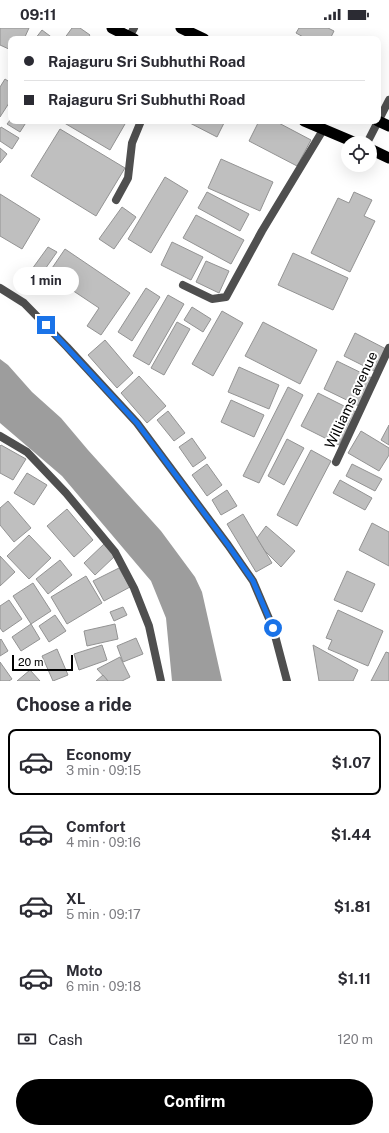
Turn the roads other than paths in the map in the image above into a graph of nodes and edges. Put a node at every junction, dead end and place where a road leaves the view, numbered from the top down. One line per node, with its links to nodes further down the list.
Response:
1 (112, 28): 3 (highway)
2 (181, 28): 4 (highway)
3 (132, 34)
4 (198, 36)
5 (389, 100): 6 (street)
6 (381, 115)
7 (140, 124): 15 (street)
8 (310, 124): 10 (highway)
9 (376, 124): 11 (street)
10 (322, 130): 12 (highway); 16 (street)
11 (370, 136)
12 (341, 137)
13 (377, 152): 14 (highway)
14 (389, 158)
15 (116, 200)
16 (183, 285)
17 (0, 288): 22 (street)
18 (389, 348): 20 (street, Williams avenue)
19 (0, 436): 21 (street)
20 (336, 462)
21 (161, 681)
22 (287, 681)

